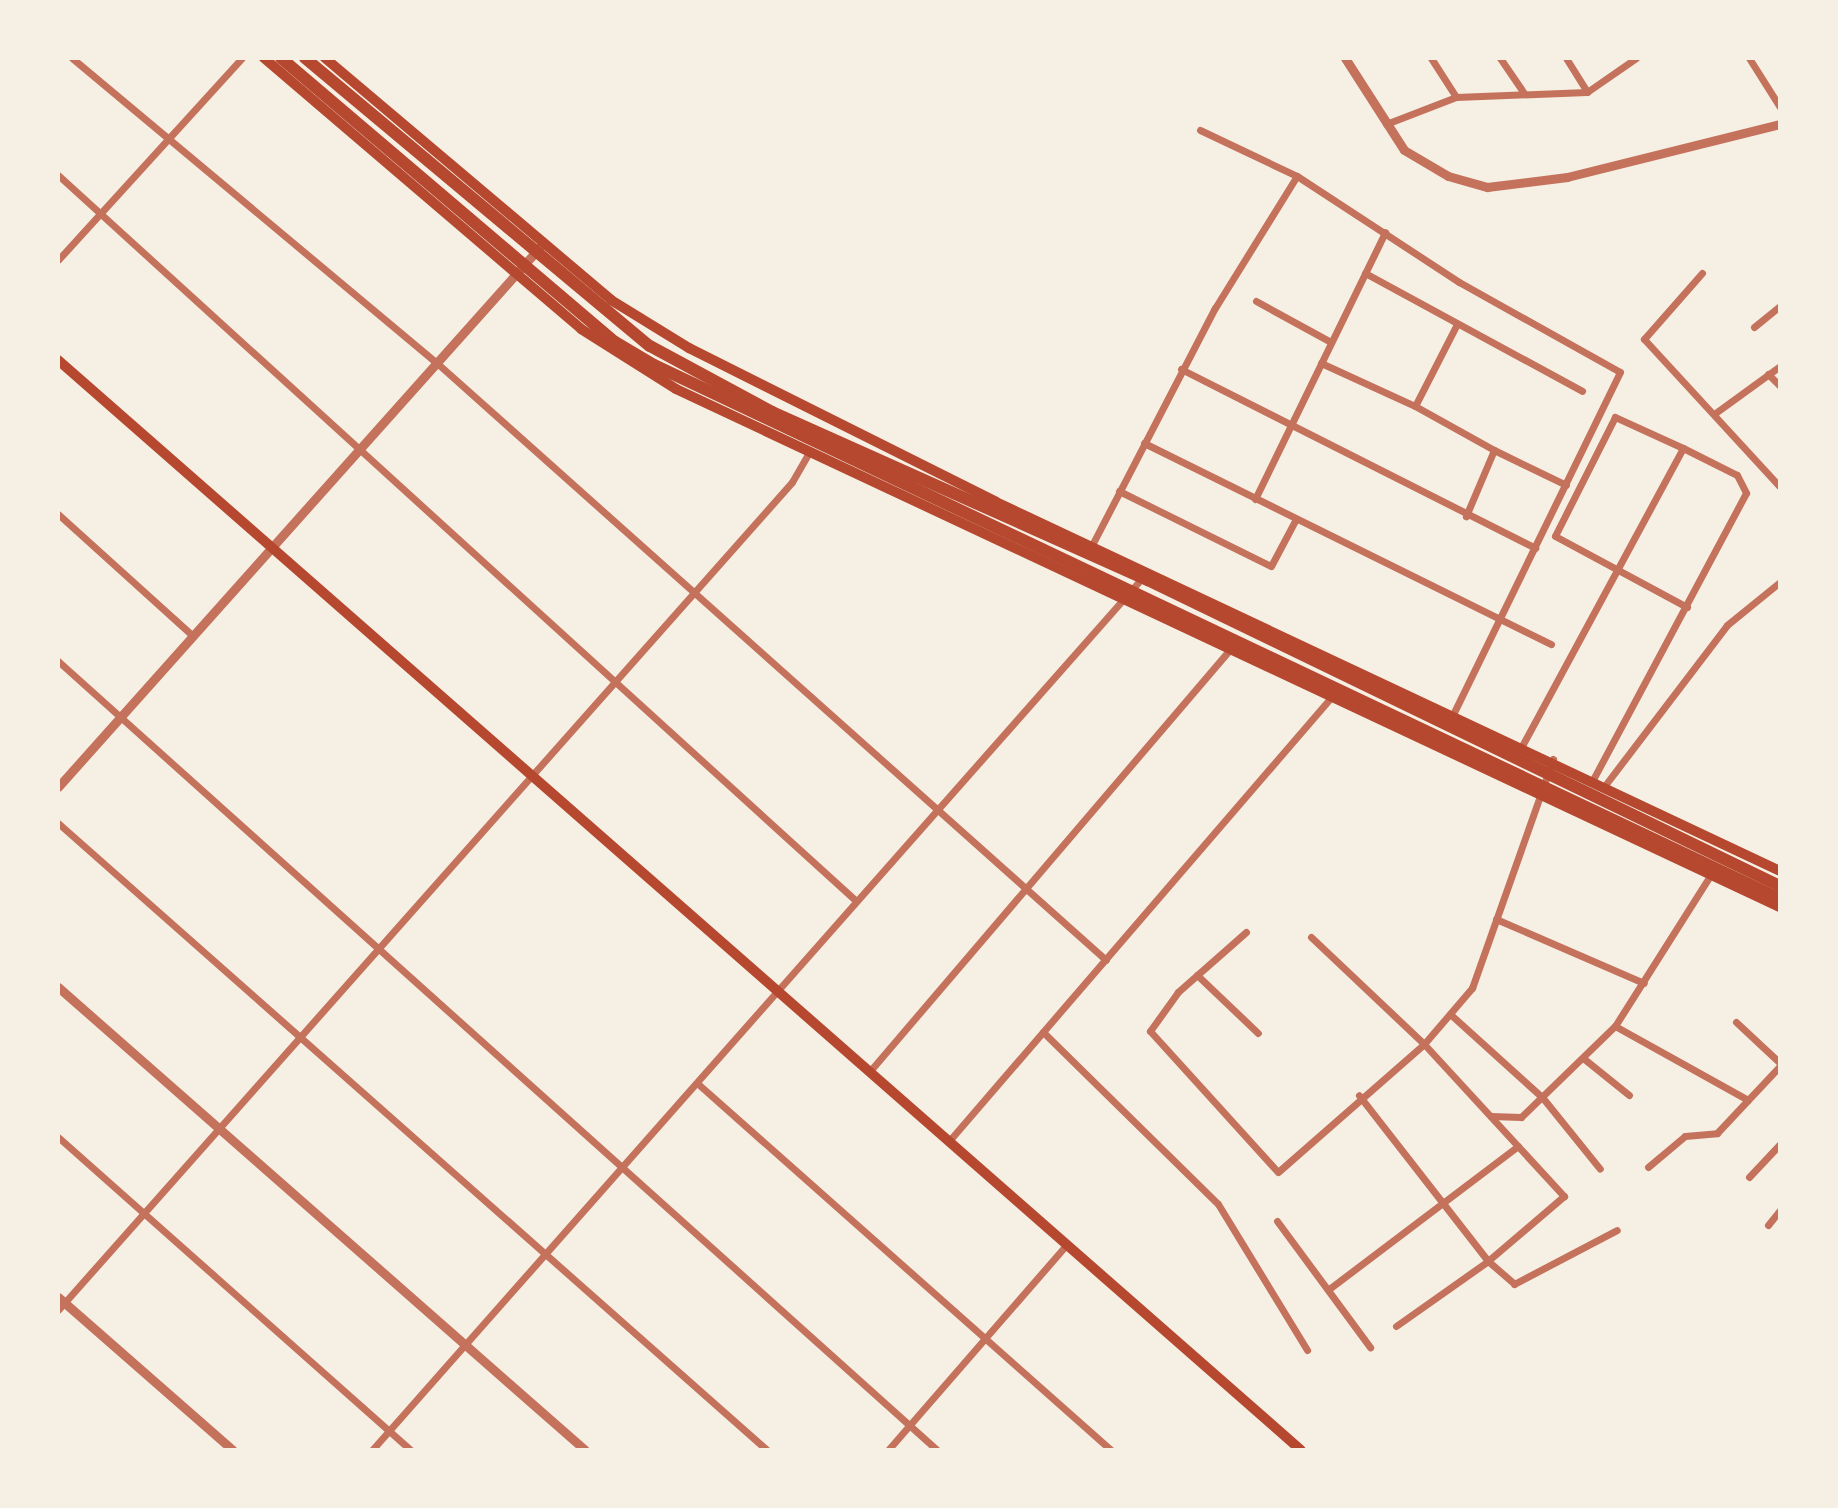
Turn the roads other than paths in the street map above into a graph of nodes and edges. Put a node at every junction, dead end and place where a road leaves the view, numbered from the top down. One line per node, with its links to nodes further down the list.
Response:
1 (72, 58): 20 (street)
2 (242, 58): 20 (street)
3 (264, 58): 29 (main road)
4 (281, 58): 89 (highway)
5 (305, 58): 87 (highway)
6 (325, 58): 25 (main road)
7 (1345, 58): 17 (street)
8 (1431, 58): 15 (street)
9 (1500, 58): 14 (street)
10 (1566, 58): 13 (street)
11 (1636, 58): 13 (street)
12 (1749, 58): 16 (street)
13 (1587, 92): 14 (street)
14 (1524, 93): 15 (street)
15 (1456, 97): 17 (street)
16 (1780, 107)
17 (1386, 124): 18 (street)
18 (1780, 124)
19 (1200, 130): 22 (street)
20 (168, 137): 23 (street); 37 (street)
21 (58, 175): 23 (street)
22 (1297, 176): 24 (street); 39 (street)
23 (100, 213): 26 (street); 48 (street)
24 (1385, 232): 27 (street); 51 (street)
25 (543, 244): 29 (street); 58 (main road)
26 (58, 260)
27 (1365, 273): 32 (street); 34 (street)
28 (1702, 273): 44 (street)
29 (517, 274): 37 (street); 50 (main road)
30 (1256, 301): 34 (street)
31 (1780, 306): 33 (street)
32 (1457, 324): 42 (street); 43 (street)
33 (1754, 327)
34 (1331, 342): 36 (street)
35 (58, 360): 59 (main road)
36 (1321, 363): 43 (street); 45 (street)
37 (438, 364): 48 (street); 64 (street)
38 (1780, 366): 40 (street)
39 (1181, 369): 45 (street); 46 (street)
40 (1768, 374): 41 (street); 44 (street)
41 (1780, 386)
42 (1582, 391)
43 (1415, 406): 49 (street)
44 (1714, 414): 52 (street)
45 (1289, 428): 54 (street); 56 (street)
46 (1144, 443): 53 (street); 54 (street)
47 (1683, 448): 62 (street); 62 (street); 66 (street)
48 (360, 449): 59 (street); 72 (street)
49 (1494, 450): 51 (street); 56 (street)
50 (809, 452): 64 (street); 65 (main road)
51 (1566, 485): 60 (street)
52 (1780, 487)
53 (1119, 491): 57 (street); 58 (street)
54 (1255, 499): 57 (street)
55 (58, 514): 68 (street)
56 (1466, 516): 60 (street)
57 (1296, 519): 67 (street)
58 (1092, 545): 61 (main road)
59 (270, 546): 68 (street); 78 (main road)
60 (1535, 548): 67 (street)
61 (1148, 571): 65 (street); 74 (main road)
62 (1610, 572): 66 (street); 76 (street)
63 (1780, 582): 80 (street)
64 (689, 595): 72 (street); 83 (street)
65 (1126, 596): 70 (main road); 83 (street)
66 (1687, 607): 79 (street)
67 (1500, 621): 69 (street); 74 (street)
68 (192, 635): 75 (street)
69 (1551, 644)
70 (1233, 647): 73 (main road); 88 (street)
71 (58, 661): 75 (street)
72 (616, 677): 78 (street); 90 (street)
73 (1333, 695): 82 (main road); 96 (street)
74 (1454, 713): 76 (main road)
75 (121, 716): 81 (street); 95 (street)
76 (1523, 744): 77 (main road)
77 (1553, 759): 79 (main road); 82 (street)
78 (529, 772): 95 (street); 100 (main road)
79 (1594, 778): 80 (main road)
80 (1606, 784): 85 (main road)
81 (58, 787)
82 (1537, 796): 86 (main road); 92 (street)
83 (935, 809): 88 (street); 90 (street)
84 (58, 823): 106 (street)
85 (1780, 871)
86 (1710, 876): 91 (main road); 98 (street)
87 (1780, 886)
88 (1026, 890): 96 (street); 110 (street)
89 (1780, 899)
90 (855, 900): 100 (street)
91 (1780, 907)
92 (1496, 919): 98 (street); 101 (street)
93 (1246, 932): 97 (street)
94 (1311, 937): 107 (street)
95 (379, 944): 106 (street); 123 (street)
96 (1106, 960): 104 (street)
97 (1197, 975): 105 (street); 112 (street)
98 (1644, 983): 103 (street)
99 (58, 987): 117 (street)
100 (778, 991): 110 (main road); 111 (street)
101 (1450, 1014): 107 (street); 114 (street)
102 (1736, 1022): 109 (street)
103 (1615, 1026): 108 (street); 115 (street)
104 (1043, 1032): 119 (street); 141 (street)
105 (1258, 1033)
106 (300, 1034): 117 (street); 133 (street)
107 (1424, 1044): 112 (street); 116 (street)
108 (1583, 1058): 113 (street); 114 (street)
109 (1780, 1064): 115 (street)
110 (870, 1071): 119 (main road)
111 (697, 1083): 123 (street); 138 (street)
112 (1359, 1095): 126 (street)
113 (1629, 1095)
114 (1542, 1097): 116 (street); 124 (street)
115 (1748, 1100): 122 (street)
116 (1490, 1116): 121 (street)
117 (218, 1128): 128 (street); 139 (street)
118 (58, 1137): 128 (street)
119 (949, 1141): 132 (main road)
120 (1780, 1144): 125 (street)
121 (1518, 1146): 126 (street); 134 (street)
122 (1648, 1167)
123 (620, 1169): 133 (street); 142 (street)
124 (1600, 1169)
125 (1749, 1177)
126 (1447, 1206): 134 (street); 135 (street)
127 (1780, 1210): 130 (street)
128 (144, 1212): 136 (street); 143 (street)
129 (1277, 1221): 135 (street)
130 (1768, 1225)
131 (1617, 1230): 134 (street)
132 (1067, 1244): 138 (street); 152 (main road)
133 (543, 1256): 139 (street); 148 (street)
134 (1488, 1261): 137 (street)
135 (1329, 1289): 140 (street)
136 (60, 1303): 144 (street)
137 (1396, 1326)
138 (984, 1340): 142 (street); 151 (street)
139 (465, 1345): 143 (street); 147 (street)
140 (1370, 1347)
141 (1307, 1350)
142 (908, 1426): 149 (street); 150 (street)
143 (389, 1432): 145 (street); 146 (street)
144 (233, 1450)
145 (372, 1450)
146 (410, 1450)
147 (585, 1450)
148 (767, 1450)
149 (888, 1450)
150 (937, 1450)
151 (1111, 1450)
152 (1301, 1450)

